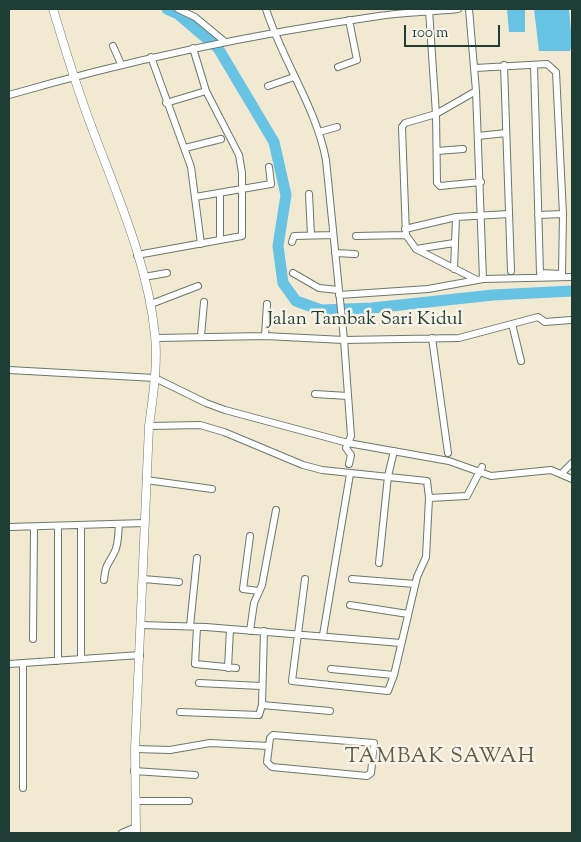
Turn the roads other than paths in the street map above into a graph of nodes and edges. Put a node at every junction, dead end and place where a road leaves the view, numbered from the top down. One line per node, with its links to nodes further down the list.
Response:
1 (53, 9): 18 (street)
2 (178, 9): 9 (street)
3 (266, 9): 8 (street)
4 (458, 9): 6 (street)
5 (469, 9): 17 (street)
6 (429, 11): 7 (street); 25 (street)
7 (349, 20): 8 (street); 16 (street)
8 (274, 34): 9 (street); 19 (street)
9 (221, 42): 11 (street)
10 (113, 46): 13 (street)
11 (194, 48): 12 (street); 21 (street)
12 (151, 57): 13 (street); 24 (street)
13 (121, 64): 18 (street)
14 (504, 65): 15 (street); 17 (street); 28 (street)
15 (534, 65): 41 (street); 43 (street)
16 (338, 67)
17 (474, 68): 22 (street)
18 (74, 76): 23 (street); 56 (street)
19 (294, 77): 20 (street); 27 (street)
20 (268, 86)
21 (206, 91): 24 (street); 36 (street)
22 (476, 91): 25 (street); 29 (street)
23 (9, 95)
24 (166, 103): 31 (street)
25 (436, 114): 33 (street); 45 (street)
26 (337, 127): 27 (street)
27 (319, 132): 47 (street)
28 (506, 133): 29 (street); 40 (street)
29 (478, 136): 35 (street)
30 (221, 139): 31 (street)
31 (185, 148): 39 (street)
32 (463, 149): 33 (street)
33 (437, 151): 35 (street)
34 (269, 167): 36 (street)
35 (480, 182): 42 (street)
36 (243, 188): 37 (street); 49 (street)
37 (220, 194): 39 (street); 49 (street)
38 (310, 194): 46 (street)
39 (195, 197): 52 (street)
40 (509, 214): 42 (street); 58 (street)
41 (563, 214): 43 (street); 43 (street)
42 (481, 215): 44 (street); 63 (street)
43 (538, 215)
44 (456, 217): 45 (street); 51 (street)
45 (405, 232): 48 (street); 53 (street)
46 (311, 235): 47 (street); 50 (street)
47 (334, 235): 54 (street)
48 (356, 236)
49 (220, 240): 52 (street)
50 (292, 242)
51 (454, 243): 53 (street); 57 (street)
52 (201, 244): 56 (street)
53 (416, 249): 57 (street)
54 (335, 253): 55 (street); 65 (street)
55 (355, 254)
56 (137, 255): 62 (street)
57 (454, 269): 63 (street)
58 (511, 271)
59 (167, 273): 62 (street)
60 (293, 273): 65 (street)
61 (572, 277): 63 (street)
62 (144, 278): 67 (street)
63 (480, 280): 65 (street)
64 (198, 286): 67 (street)
65 (339, 295): 75 (street)
66 (204, 302): 71 (street)
67 (151, 304): 73 (street)
68 (267, 304): 72 (street)
69 (571, 320): 70 (street, Jalan Tambak Sari Kidul)
70 (512, 324): 74 (street, Jalan Tambak Sari Kidul); 76 (street)
71 (201, 336): 72 (street, Jalan Tambak Sari Kidul); 73 (street, Jalan Tambak Sari Kidul)
72 (265, 336): 75 (street, Jalan Tambak Sari Kidul)
73 (156, 338): 78 (street)
74 (432, 338): 75 (street, Jalan Tambak Sari Kidul); 84 (street)
75 (344, 340): 80 (street)
76 (521, 361)
77 (9, 370): 78 (street)
78 (155, 378): 81 (street); 82 (street)
79 (315, 394): 80 (street)
80 (348, 396): 82 (street)
81 (149, 426): 88 (street); 91 (street)
82 (348, 443): 83 (street); 85 (street)
83 (394, 451): 87 (street); 89 (street)
84 (448, 453)
85 (349, 464)
86 (568, 469): 87 (street); 90 (street)
87 (481, 470): 93 (street)
88 (350, 474): 89 (street); 119 (street)
89 (388, 476): 93 (street); 103 (street)
90 (572, 479)
91 (146, 480): 92 (street); 95 (street)
92 (212, 489)
93 (429, 498): 109 (street)
94 (276, 510): 110 (street)
95 (140, 523): 96 (street); 104 (street)
96 (120, 524): 97 (street); 106 (street)
97 (81, 525): 98 (street); 123 (street)
98 (58, 526): 100 (street); 124 (street)
99 (9, 527): 100 (street)
100 (34, 527): 120 (street)
101 (250, 536): 110 (street)
102 (197, 558): 114 (street)
103 (378, 563)
104 (143, 579): 108 (street); 113 (street)
105 (352, 579): 109 (street)
106 (104, 580)
107 (305, 580): 118 (street)
108 (179, 582)
109 (415, 584): 112 (street)
110 (259, 591): 116 (street)
111 (350, 605): 112 (street)
112 (408, 614): 121 (street)
113 (141, 625): 114 (street); 122 (street)
114 (194, 626): 115 (street); 127 (street)
115 (230, 629): 116 (street); 127 (street)
116 (250, 631): 117 (street)
117 (264, 631): 118 (street); 132 (street)
118 (297, 634): 119 (street); 130 (street)
119 (323, 635): 121 (street)
120 (33, 639)
121 (401, 643): 130 (street)
122 (134, 656): 123 (street); 137 (street)
123 (81, 659): 124 (street)
124 (58, 661): 125 (street)
125 (23, 663): 126 (street); 140 (street)
126 (9, 664)
127 (228, 668): 128 (street)
128 (236, 668)
129 (331, 669): 130 (street)
130 (394, 675)
131 (199, 683): 132 (street)
132 (261, 686): 133 (street)
133 (262, 705): 134 (street); 135 (street)
134 (330, 711)
135 (180, 712)
136 (269, 746): 136 (street); 137 (street)
137 (135, 749): 138 (street)
138 (134, 771): 139 (street); 141 (street)
139 (195, 775)
140 (23, 788)
141 (135, 801): 142 (street); 143 (street)
142 (189, 801)
143 (136, 830): 144 (street)
144 (122, 833)

